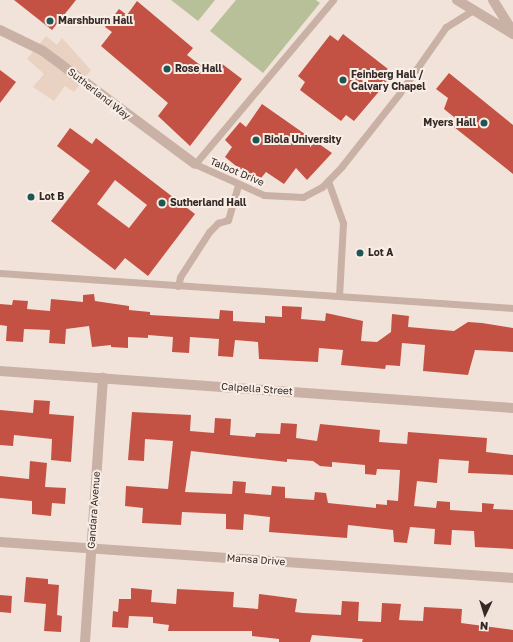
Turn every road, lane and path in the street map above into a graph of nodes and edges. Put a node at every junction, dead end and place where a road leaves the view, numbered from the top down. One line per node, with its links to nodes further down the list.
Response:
1 (333, 0): 7 (lane)
2 (457, 0): 4 (street)
3 (493, 0): 6 (street)
4 (473, 10): 6 (street); 8 (lane, Talbot Drive)
5 (0, 30): 7 (street, Sutherland Way)
6 (513, 33)
7 (195, 164): 9 (lane, Talbot Drive)
8 (328, 181): 9 (lane, Talbot Drive); 12 (lane)
9 (238, 184): 11 (lane)
10 (0, 273): 11 (lane)
11 (178, 286): 12 (lane)
12 (339, 296): 13 (lane)
13 (513, 308)
14 (0, 370): 15 (street, Calpella Street)
15 (103, 378): 16 (street, Calpella Street); 18 (street, Gandara Avenue)
16 (513, 408)
17 (0, 542): 18 (street, Mansa Drive)
18 (92, 548): 19 (street, Mansa Drive); 20 (street, Gandara Avenue)
19 (513, 578)
20 (85, 642)

